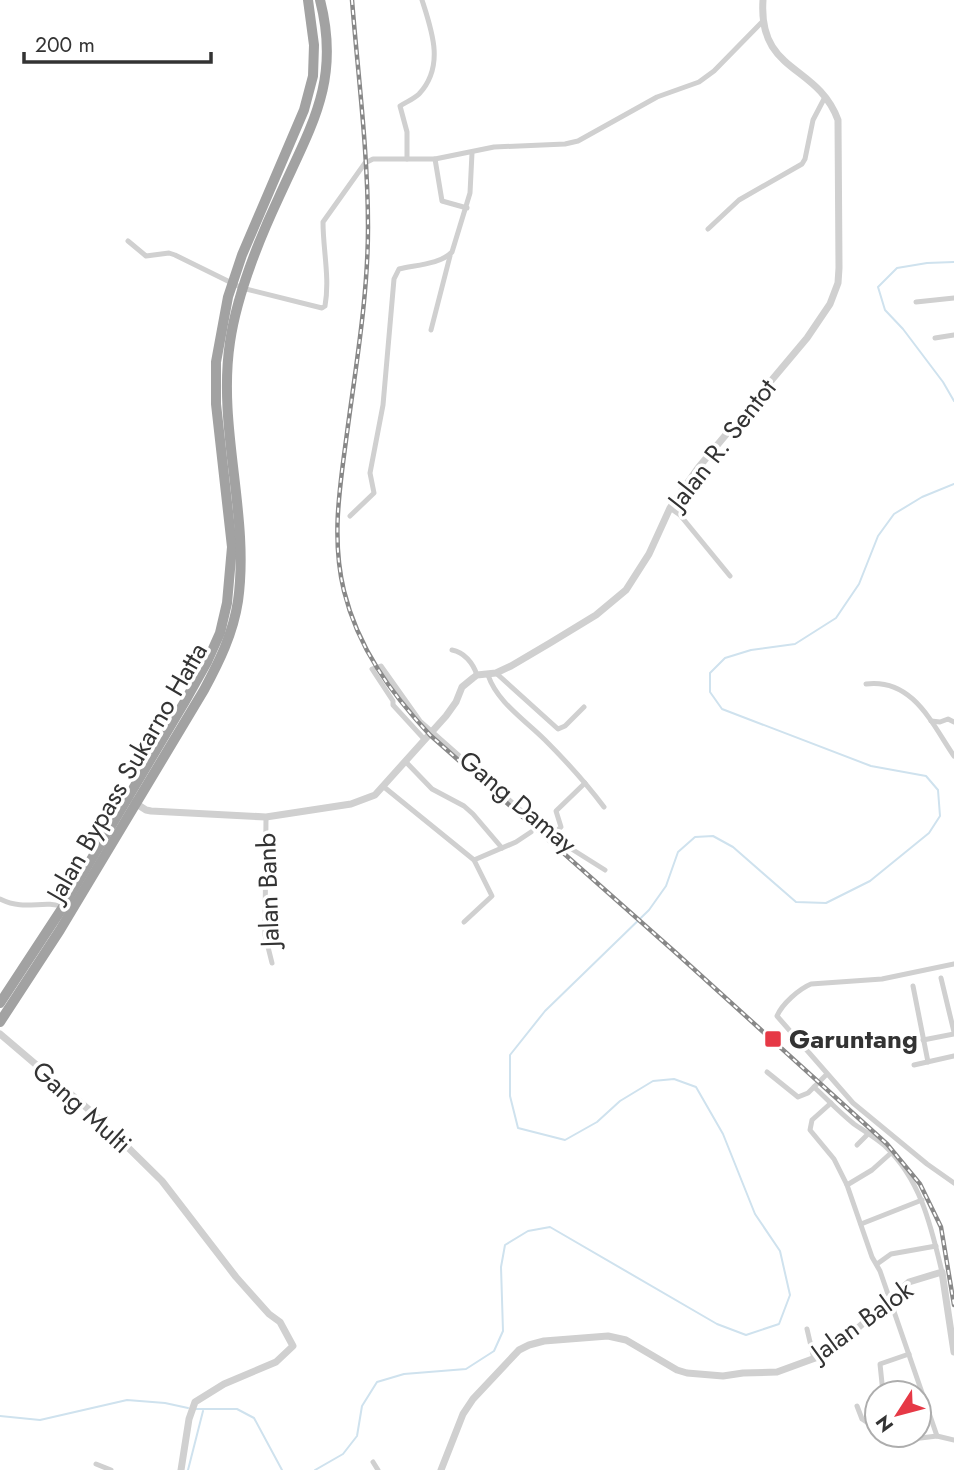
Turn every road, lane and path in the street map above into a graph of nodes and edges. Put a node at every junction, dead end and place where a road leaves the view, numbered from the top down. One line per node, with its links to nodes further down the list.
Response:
1 (308, 0): 14 (highway, Jalan Bypass Sukarno Hatta)
2 (320, 0): 14 (highway, Jalan Bypass Sukarno Hatta)
3 (422, 0): 8 (street)
4 (763, 0): 5 (street, Jalan R. Sentot)
5 (762, 22): 6 (street, Jalan R. Sentot); 7 (street)
6 (825, 97): 11 (street); 20 (street, Jalan R. Sentot)
7 (472, 153): 9 (street); 10 (street)
8 (407, 159): 9 (street); 14 (street)
9 (436, 159): 10 (street)
10 (467, 208): 13 (street)
11 (708, 229)
12 (128, 241): 14 (street)
13 (450, 256): 17 (street); 21 (street)
14 (237, 286): 36 (highway, Jalan Bypass Sukarno Hatta)
15 (954, 298): 16 (street)
16 (916, 302)
17 (431, 330)
18 (954, 335): 19 (street)
19 (935, 338)
20 (670, 508): 22 (street); 24 (street, Jalan R. Sentot)
21 (350, 516)
22 (730, 576)
23 (452, 650): 25 (street)
24 (492, 673): 25 (street, Jalan R. Sentot); 27 (street); 34 (street)
25 (477, 675): 30 (street)
26 (866, 684): 28 (street)
27 (584, 707)
28 (929, 720): 29 (street); 32 (street)
29 (954, 722)
30 (433, 732): 31 (street); 31 (street, Gang Damay); 40 (street, Gang Damay)
31 (425, 740): 33 (street)
32 (954, 757)
33 (405, 761): 35 (street); 41 (street)
34 (585, 783): 37 (street); 40 (street)
35 (384, 787): 38 (street); 42 (street)
36 (132, 800): 38 (street); 45 (highway, Jalan Bypass Sukarno Hatta); 52 (highway, Jalan Bypass Sukarno Hatta)
37 (604, 807)
38 (266, 817): 47 (street, Jalan Banb)
39 (531, 832): 41 (street)
40 (551, 836): 43 (street, Gang Damay)
41 (502, 848): 42 (street)
42 (474, 860): 46 (street)
43 (605, 870)
44 (0, 899): 45 (street)
45 (63, 907): 51 (highway, Jalan Bypass Sukarno Hatta)
46 (464, 922)
47 (272, 963)
48 (954, 964): 60 (street)
49 (941, 978): 53 (street)
50 (913, 986): 55 (street)
51 (0, 1003)
52 (0, 1022)
53 (954, 1033): 55 (street)
54 (0, 1034): 87 (street, Gang Multi)
55 (923, 1040): 57 (street)
56 (954, 1056): 57 (street)
57 (928, 1062): 58 (street)
58 (914, 1065)
59 (767, 1072): 61 (street)
60 (827, 1073): 61 (street); 66 (street)
61 (814, 1087): 62 (street)
62 (831, 1102): 63 (street); 67 (street)
63 (869, 1133): 64 (street); 65 (street)
64 (857, 1145)
65 (891, 1153): 67 (street); 68 (street)
66 (954, 1182)
67 (848, 1185): 69 (street)
68 (922, 1200): 69 (street); 70 (street)
69 (861, 1224): 71 (street)
70 (936, 1246): 71 (street); 72 (street)
71 (877, 1265): 73 (street)
72 (942, 1272): 73 (street, Jalan Balok); 75 (street)
73 (889, 1298): 76 (street); 77 (street, Jalan Balok)
74 (807, 1329): 77 (street)
75 (954, 1352)
76 (909, 1354): 78 (street); 81 (street)
77 (814, 1359): 89 (street, Jalan Balok)
78 (882, 1379)
79 (857, 1406): 80 (street)
80 (863, 1420)
81 (937, 1436): 82 (street); 83 (street)
82 (933, 1437)
83 (954, 1440)
84 (373, 1462): 88 (street)
85 (96, 1464): 86 (street)
86 (111, 1470)
87 (181, 1470)
88 (378, 1470)
89 (441, 1470)

